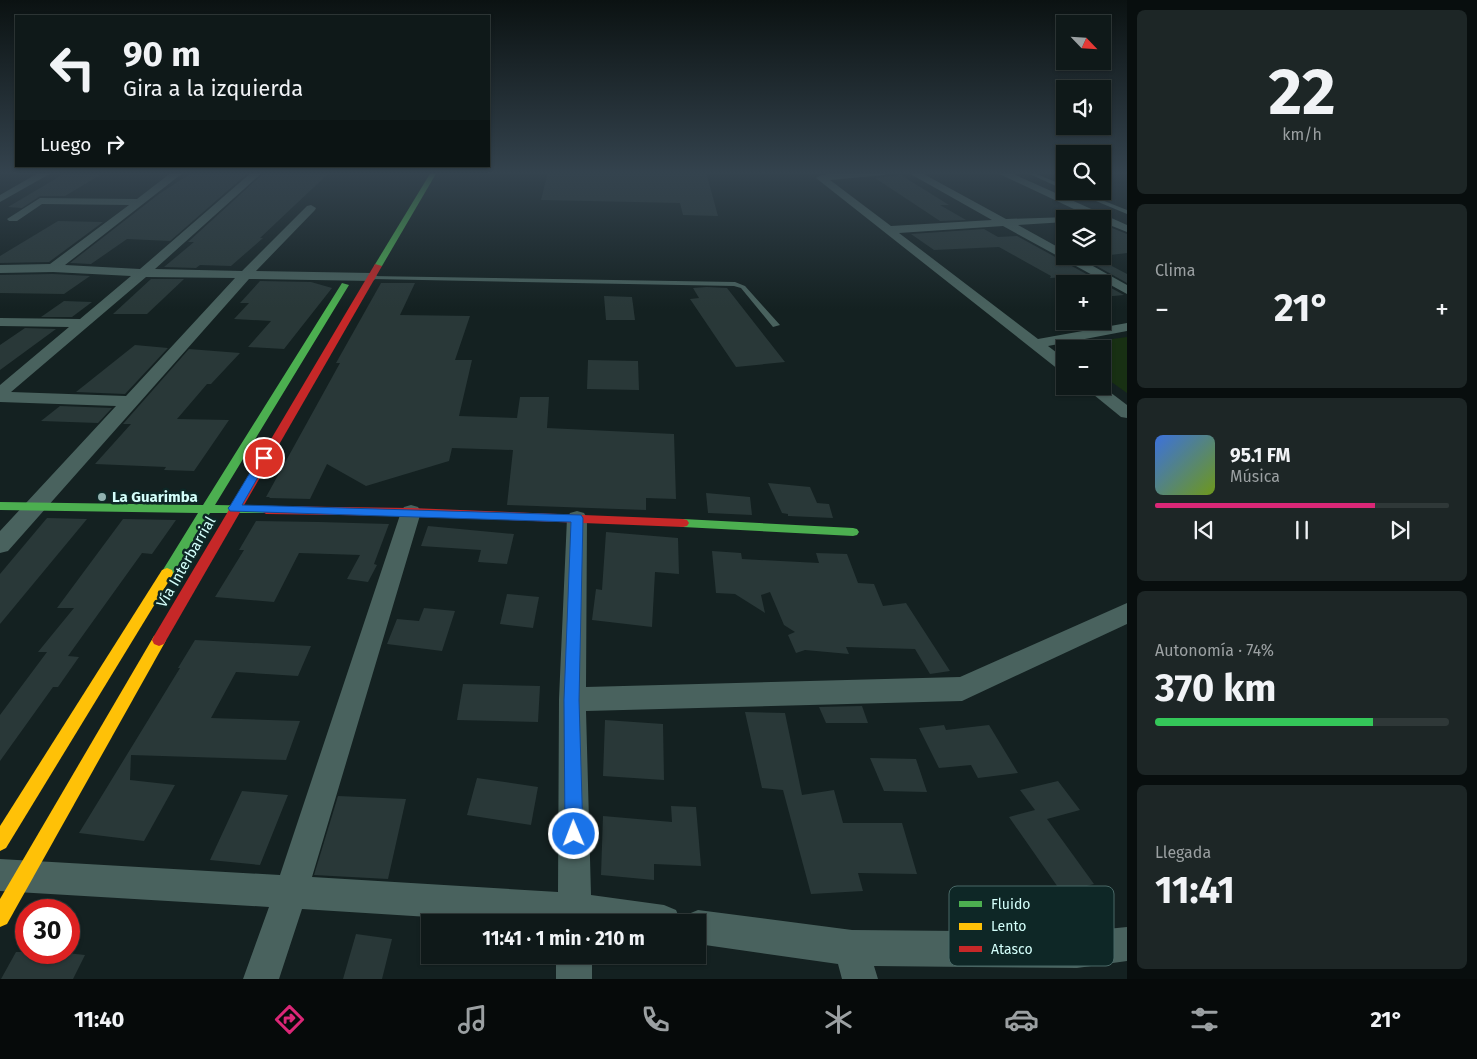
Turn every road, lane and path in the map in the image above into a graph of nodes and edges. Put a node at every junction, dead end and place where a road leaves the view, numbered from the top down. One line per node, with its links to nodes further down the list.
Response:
1 (119, 218): 13 (street)
2 (206, 218): 15 (street)
3 (302, 218): 16 (street)
4 (407, 218): 18 (main road, Vía Interbarrial)
5 (872, 218): 11 (street)
6 (994, 218): 9 (street)
7 (1056, 220): 9 (street)
8 (1111, 222): 10 (street)
9 (1003, 223): 11 (street); 19 (street)
10 (1127, 229)
11 (888, 230): 24 (street)
12 (361, 261): 17 (main road, Vía Interbarrial)
13 (53, 268): 14 (street); 15 (street)
14 (0, 269)
15 (144, 273): 16 (street); 21 (street)
16 (245, 275): 17 (street); 31 (street)
17 (351, 277): 18 (street); 26 (main road, Vía Interbarrial)
18 (372, 277): 22 (lane); 27 (main road, Vía Interbarrial)
19 (1127, 290)
20 (0, 322): 21 (street)
21 (84, 323): 28 (street)
22 (776, 325)
23 (1127, 327): 24 (street)
24 (1035, 344): 25 (street)
25 (1056, 360)
26 (290, 374): 27 (main road); 35 (main road, Vía Interbarrial)
27 (314, 375): 36 (main road, Vía Interbarrial)
28 (0, 393)
29 (1104, 395): 32 (street)
30 (0, 397): 31 (street)
31 (131, 401): 34 (street)
32 (1127, 413)
33 (0, 506): 34 (main road)
34 (34, 508): 35 (main road); 40 (street)
35 (206, 508): 36 (main road); 43 (main road, Vía Interbarrial)
36 (234, 508): 37 (main road); 44 (main road, Vía Interbarrial)
37 (411, 512): 38 (main road); 45 (street)
38 (577, 518): 39 (main road); 42 (street)
39 (854, 532)
40 (0, 545)
41 (1127, 612): 42 (street)
42 (572, 700): 47 (street)
43 (0, 842)
44 (12, 875): 45 (street); 48 (main road, Vía Interbarrial)
45 (291, 892): 46 (street); 55 (street)
46 (552, 914)
47 (576, 914)
48 (0, 917)
49 (706, 929): 54 (street)
50 (1127, 944): 51 (street)
51 (1114, 946)
52 (949, 958): 54 (street)
53 (574, 964): 56 (street)
54 (856, 964)
55 (261, 979)
56 (574, 979)

